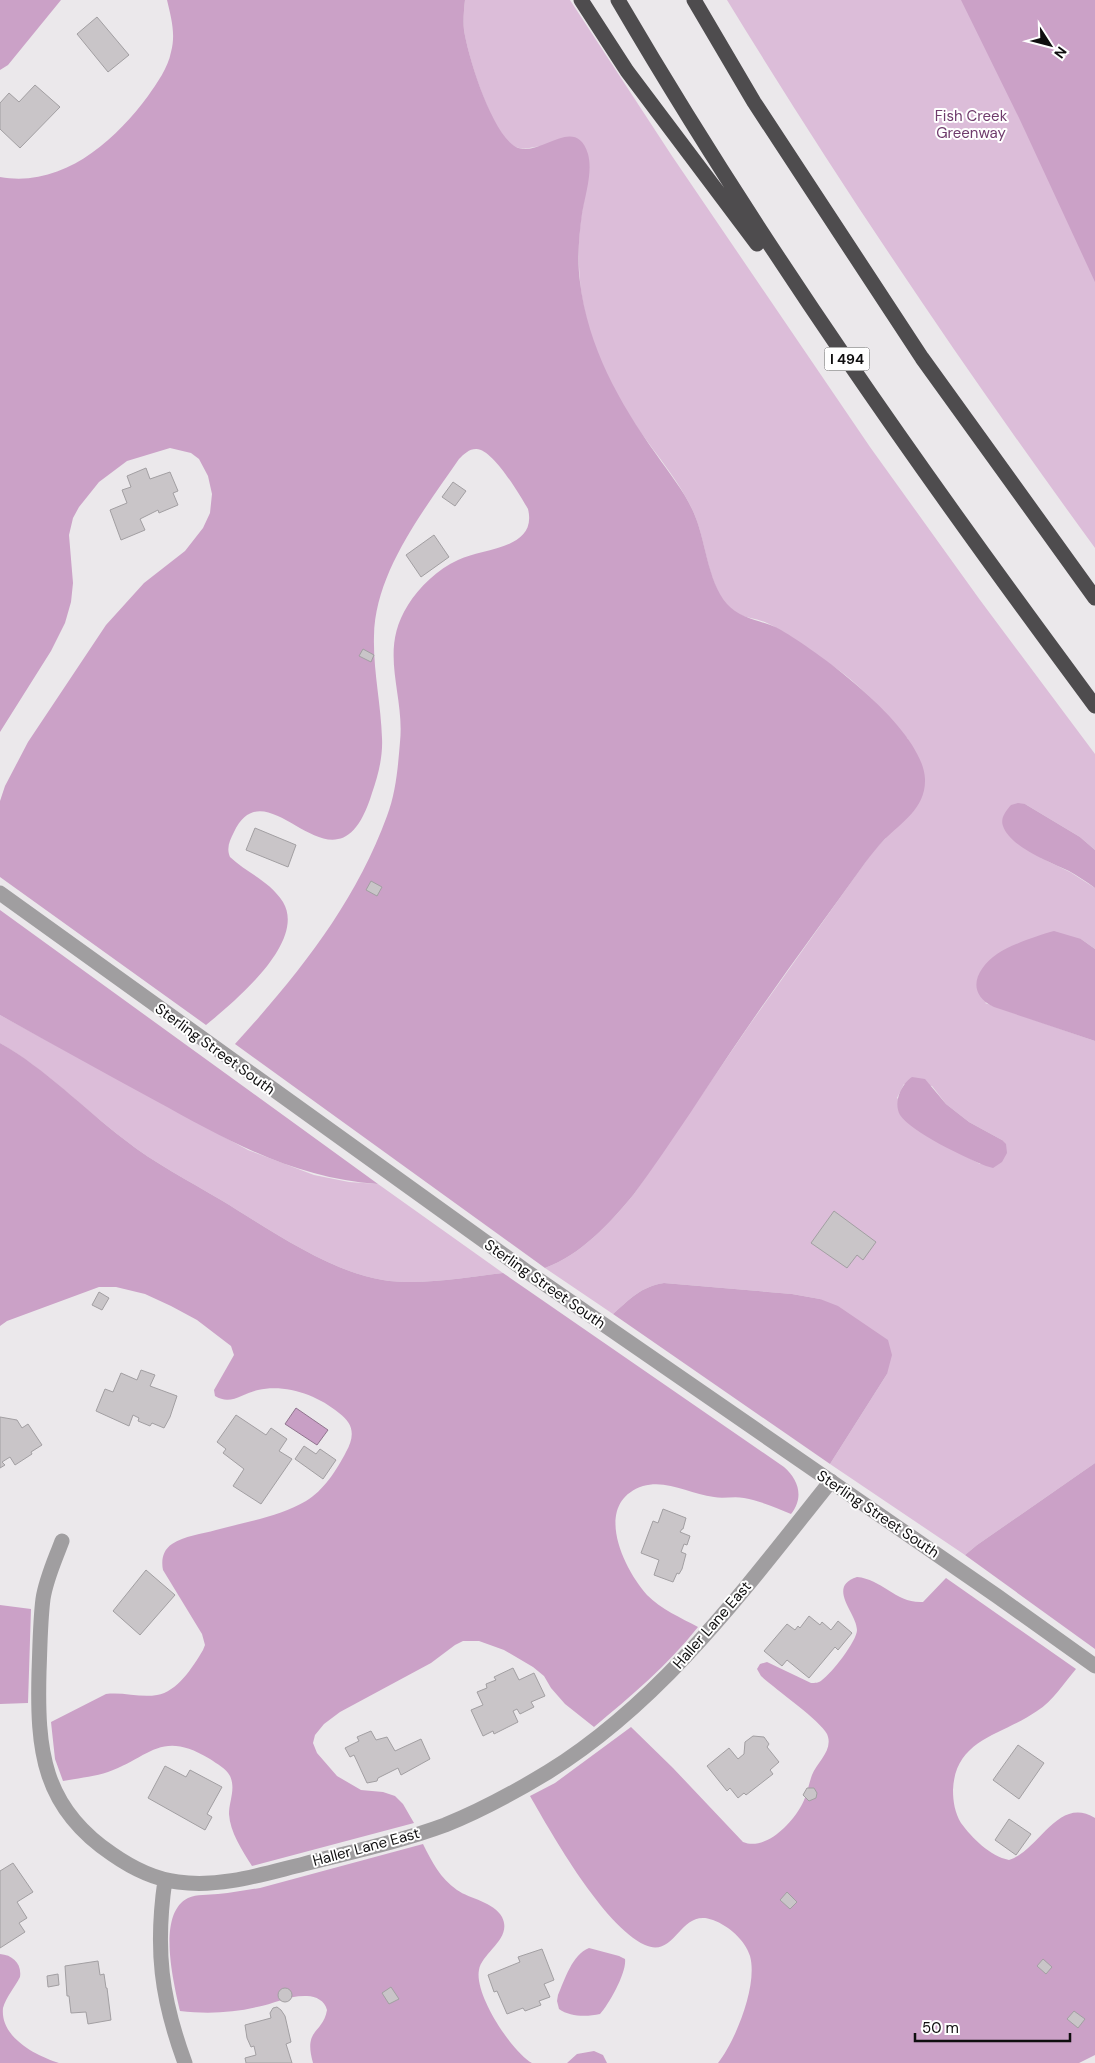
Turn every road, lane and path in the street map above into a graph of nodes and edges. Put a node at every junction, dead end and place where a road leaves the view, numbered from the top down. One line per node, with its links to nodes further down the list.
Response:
1 (581, 0): 4 (highway)
2 (618, 0): 4 (highway, I 494)
3 (694, 0): 5 (highway)
4 (869, 392): 6 (highway, I 494)
5 (1095, 598)
6 (1095, 706)
7 (0, 893): 8 (street, Sterling Street South)
8 (831, 1481): 10 (street, Sterling Street South); 11 (street, Haller Lane East)
9 (62, 1541): 11 (street, Haller Lane East)
10 (1095, 1666)
11 (165, 1880): 12 (street)
12 (185, 2063)

